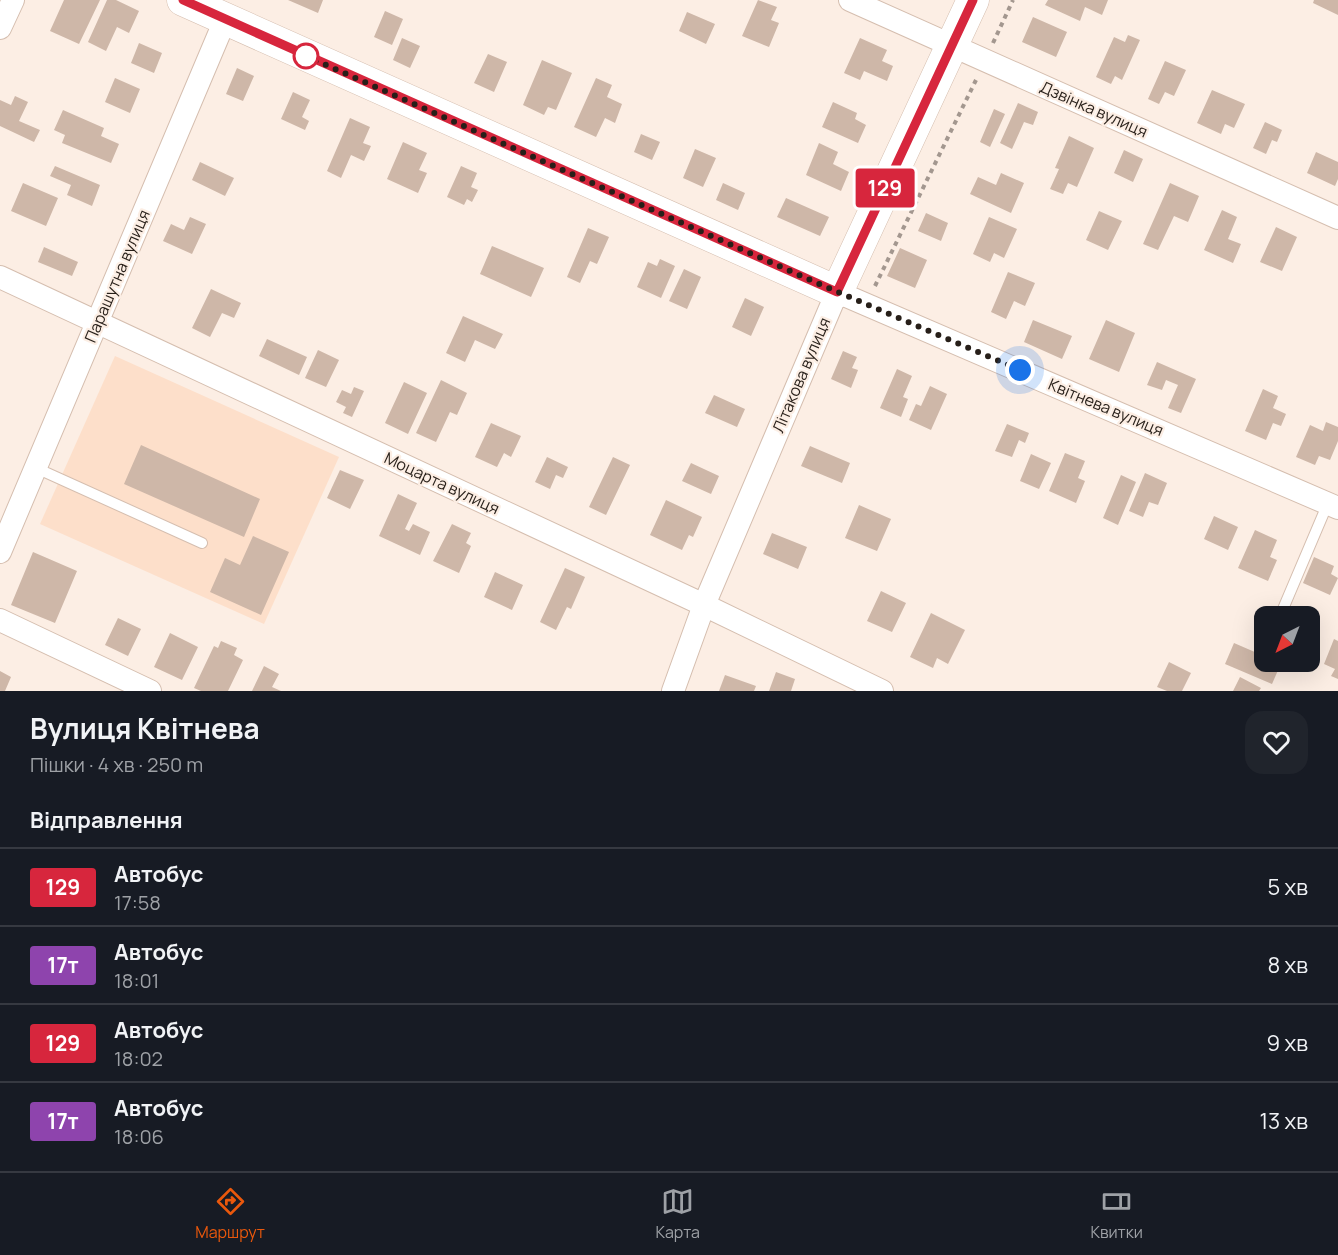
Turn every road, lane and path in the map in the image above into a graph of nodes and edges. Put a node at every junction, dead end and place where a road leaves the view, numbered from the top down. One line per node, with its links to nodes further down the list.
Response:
1 (13, 0): 7 (street)
2 (183, 0): 6 (main road, Квітнева вулиця)
3 (850, 0): 8 (street, Дзвінка вулиця)
4 (973, 0): 8 (main road, Літакова вулиця)
5 (1013, 0): 9 (path)
6 (229, 10): 12 (main road, Квітнева вулиця); 14 (street, Парашутна вулиця)
7 (0, 28)
8 (952, 45): 9 (street, Дзвінка вулиця); 12 (main road, Літакова вулиця)
9 (985, 60): 10 (street, Дзвінка вулиця); 13 (path)
10 (1338, 218)
11 (0, 277): 14 (street, Моцарта вулиця)
12 (837, 292): 13 (street, Квітнева вулиця); 19 (street, Літакова вулиця)
13 (866, 304): 16 (street, Квітнева вулиця)
14 (97, 322): 15 (street, Парашутна вулиця); 19 (street, Моцарта вулиця)
15 (36, 468): 17 (lane); 18 (street, Парашутна вулиця)
16 (1333, 505): 20 (lane)
17 (202, 543)
18 (0, 552)
19 (704, 605): 23 (street, Літакова вулиця); 24 (street, Моцарта вулиця)
20 (1285, 606)
21 (0, 620): 22 (street)
22 (150, 691)
23 (673, 691)
24 (882, 691)

